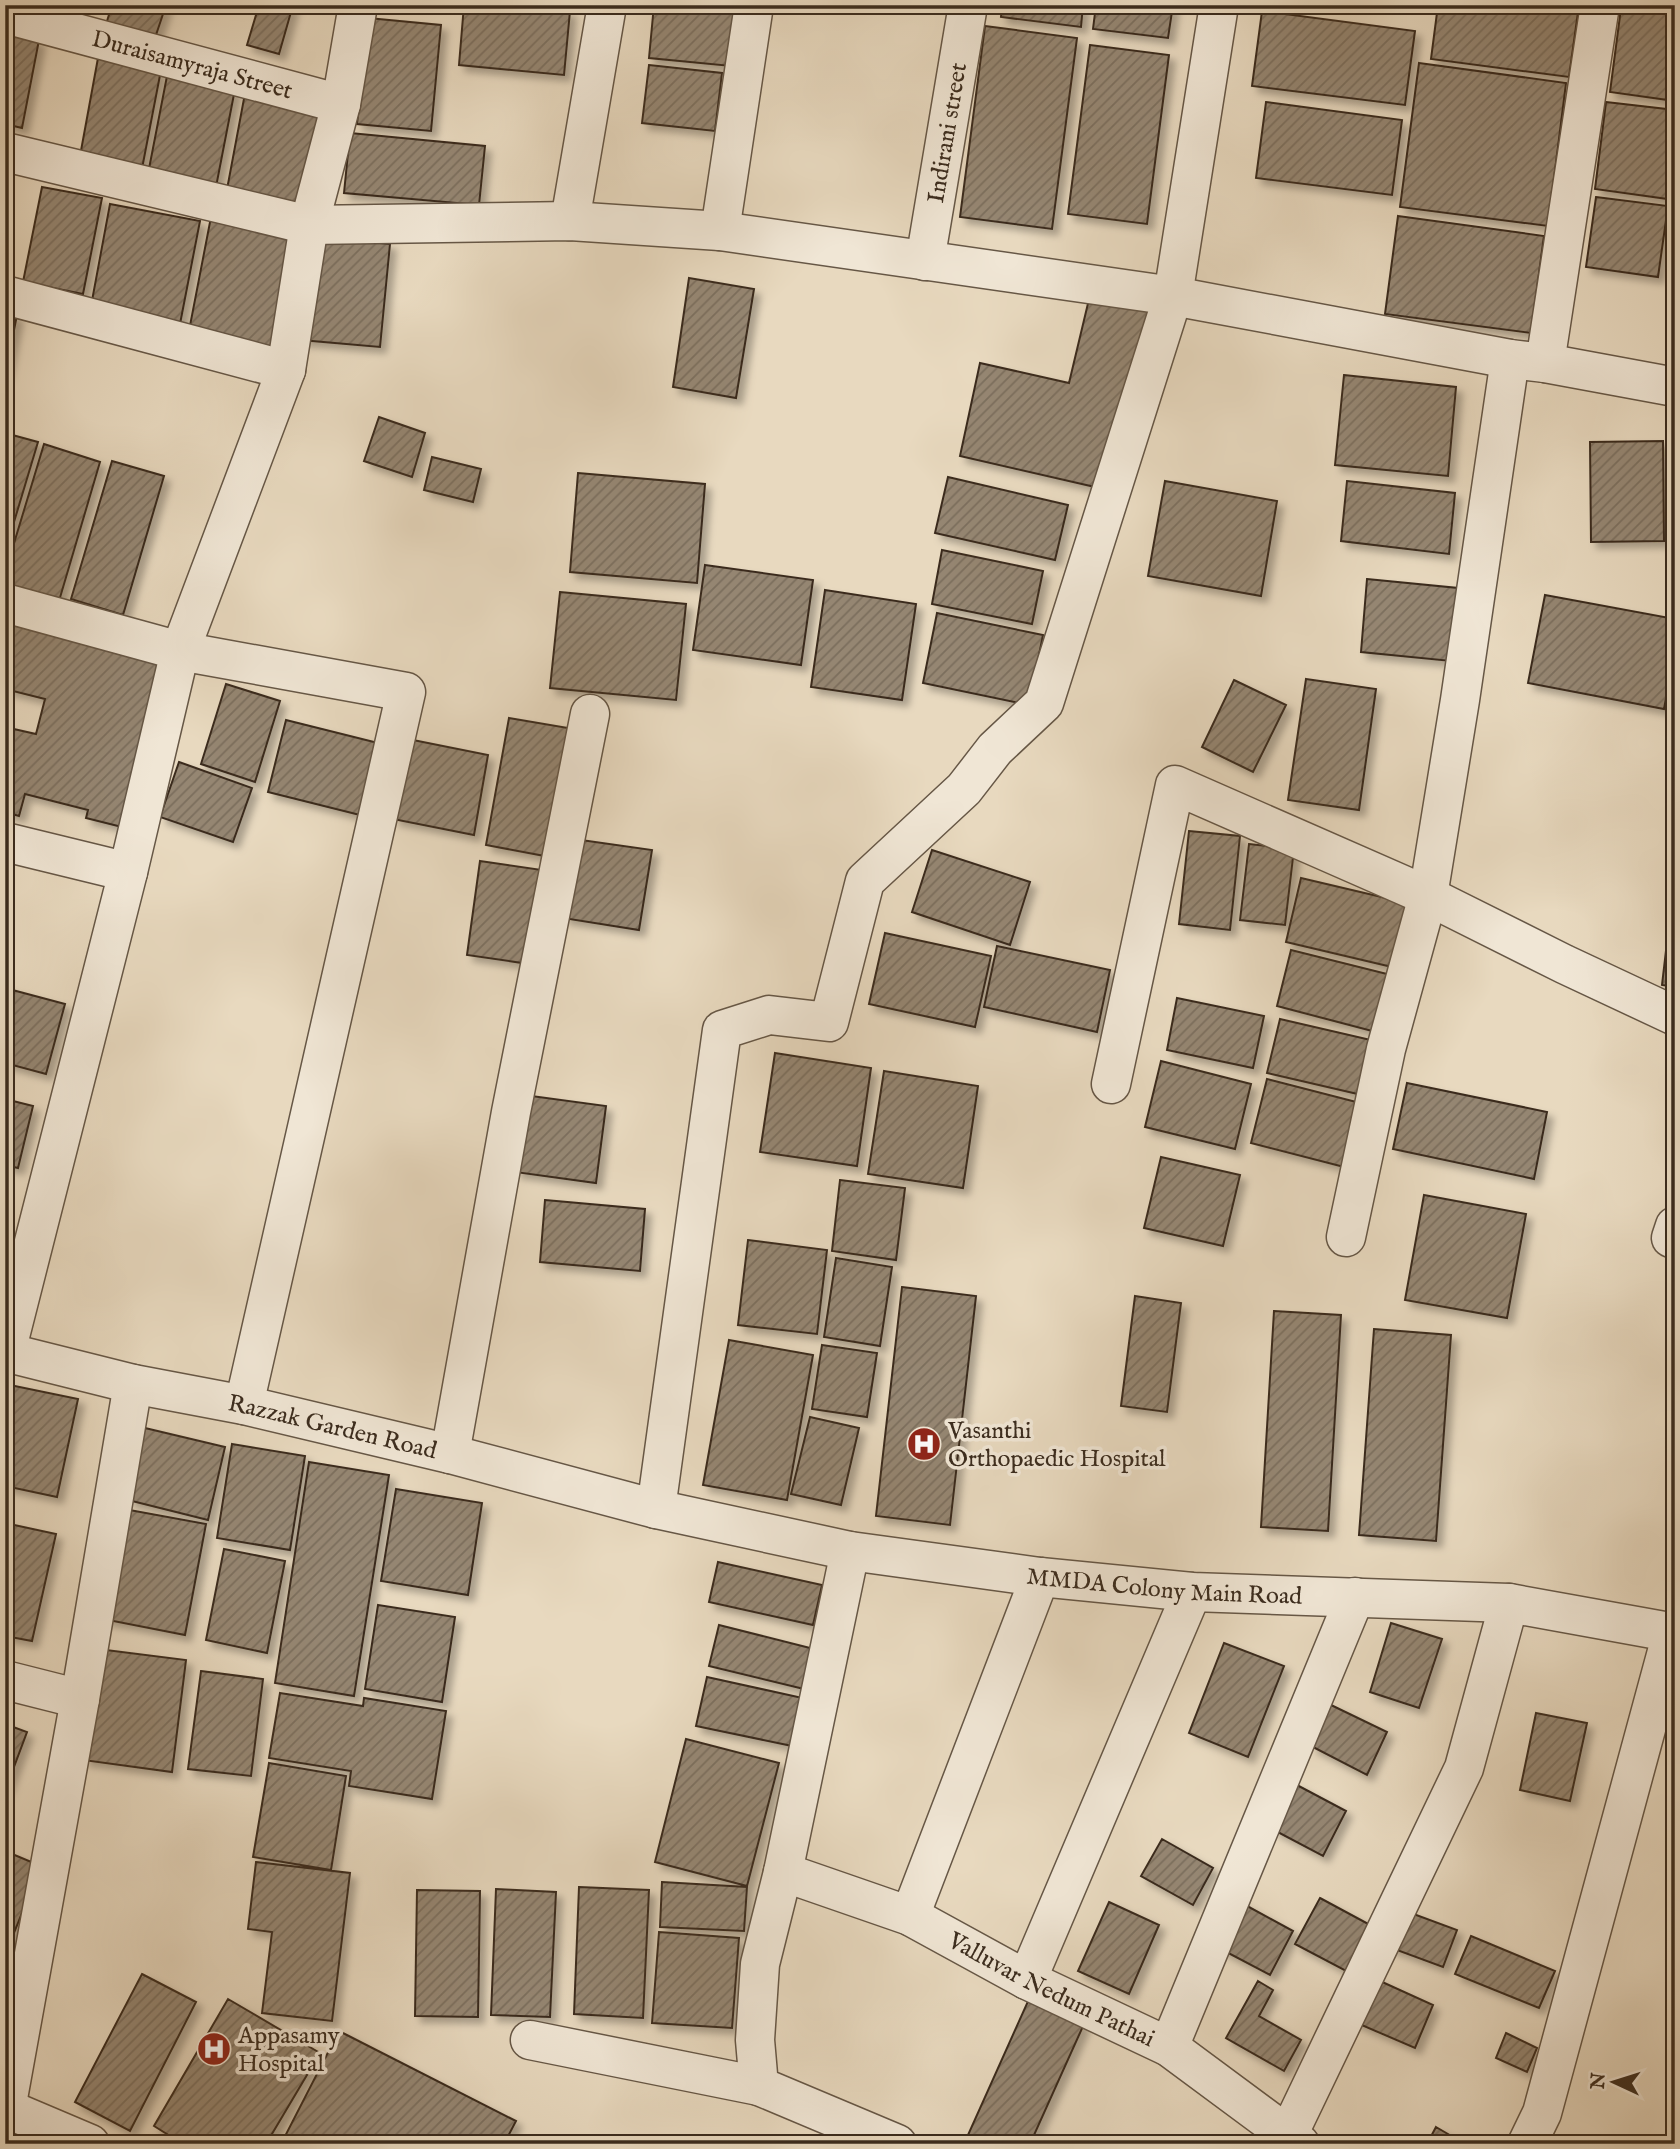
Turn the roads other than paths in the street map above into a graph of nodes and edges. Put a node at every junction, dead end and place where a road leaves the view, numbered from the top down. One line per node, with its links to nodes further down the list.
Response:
1 (358, 5): 8 (street)
2 (607, 5): 10 (street)
3 (754, 5): 12 (street)
4 (968, 5): 13 (street, Indirani street)
5 (1219, 5): 15 (street)
6 (1600, 5): 16 (street)
7 (5, 14): 8 (street, Duraisamyraja Street)
8 (341, 104): 11 (street)
9 (5, 152): 11 (street)
10 (570, 221): 11 (street); 12 (street)
11 (309, 225): 17 (street)
12 (720, 231): 13 (street)
13 (925, 261): 15 (street)
14 (5, 295): 17 (street)
15 (1173, 296): 16 (street); 32 (street)
16 (1528, 361): 18 (street); 24 (street)
17 (286, 370): 20 (street)
18 (1675, 387)
19 (5, 603): 20 (street)
20 (180, 651): 23 (street); 30 (street)
21 (590, 713): 31 (street)
22 (5, 842): 23 (street)
23 (128, 872): 28 (street)
24 (1428, 895): 25 (street); 26 (street); 27 (street)
25 (1675, 1016)
26 (1111, 1084)
27 (1346, 1237)
28 (6, 1352): 29 (street, Razzak Garden Road)
29 (133, 1384): 30 (street, Razzak Garden Road); 40 (street)
30 (244, 1405): 31 (street, Razzak Garden Road)
31 (450, 1454): 32 (street, Razzak Garden Road)
32 (656, 1509): 33 (street, MMDA Colony Main Road)
33 (850, 1551): 34 (street, MMDA Colony Main Road); 41 (street)
34 (1040, 1577): 35 (street, MMDA Colony Main Road); 42 (street)
35 (1192, 1592): 36 (street, MMDA Colony Main Road); 43 (street)
36 (1355, 1597): 37 (street, MMDA Colony Main Road); 45 (street)
37 (1508, 1603): 38 (street, MMDA Colony Main Road); 48 (street)
38 (1674, 1633): 51 (street)
39 (5, 1680): 40 (street)
40 (80, 1699): 47 (street)
41 (783, 1872): 42 (street, Valluvar Nedum Pathai); 46 (street)
42 (910, 1916): 43 (street, Valluvar Nedum Pathai)
43 (1027, 1980): 45 (street, Valluvar Nedum Pathai)
44 (530, 2040): 46 (street)
45 (1169, 2047): 48 (street, Valluvar Nedum Pathai)
46 (759, 2086): 50 (street)
47 (6, 2111): 49 (street)
48 (1294, 2139)
49 (90, 2144)
50 (897, 2144)
51 (1527, 2144)

